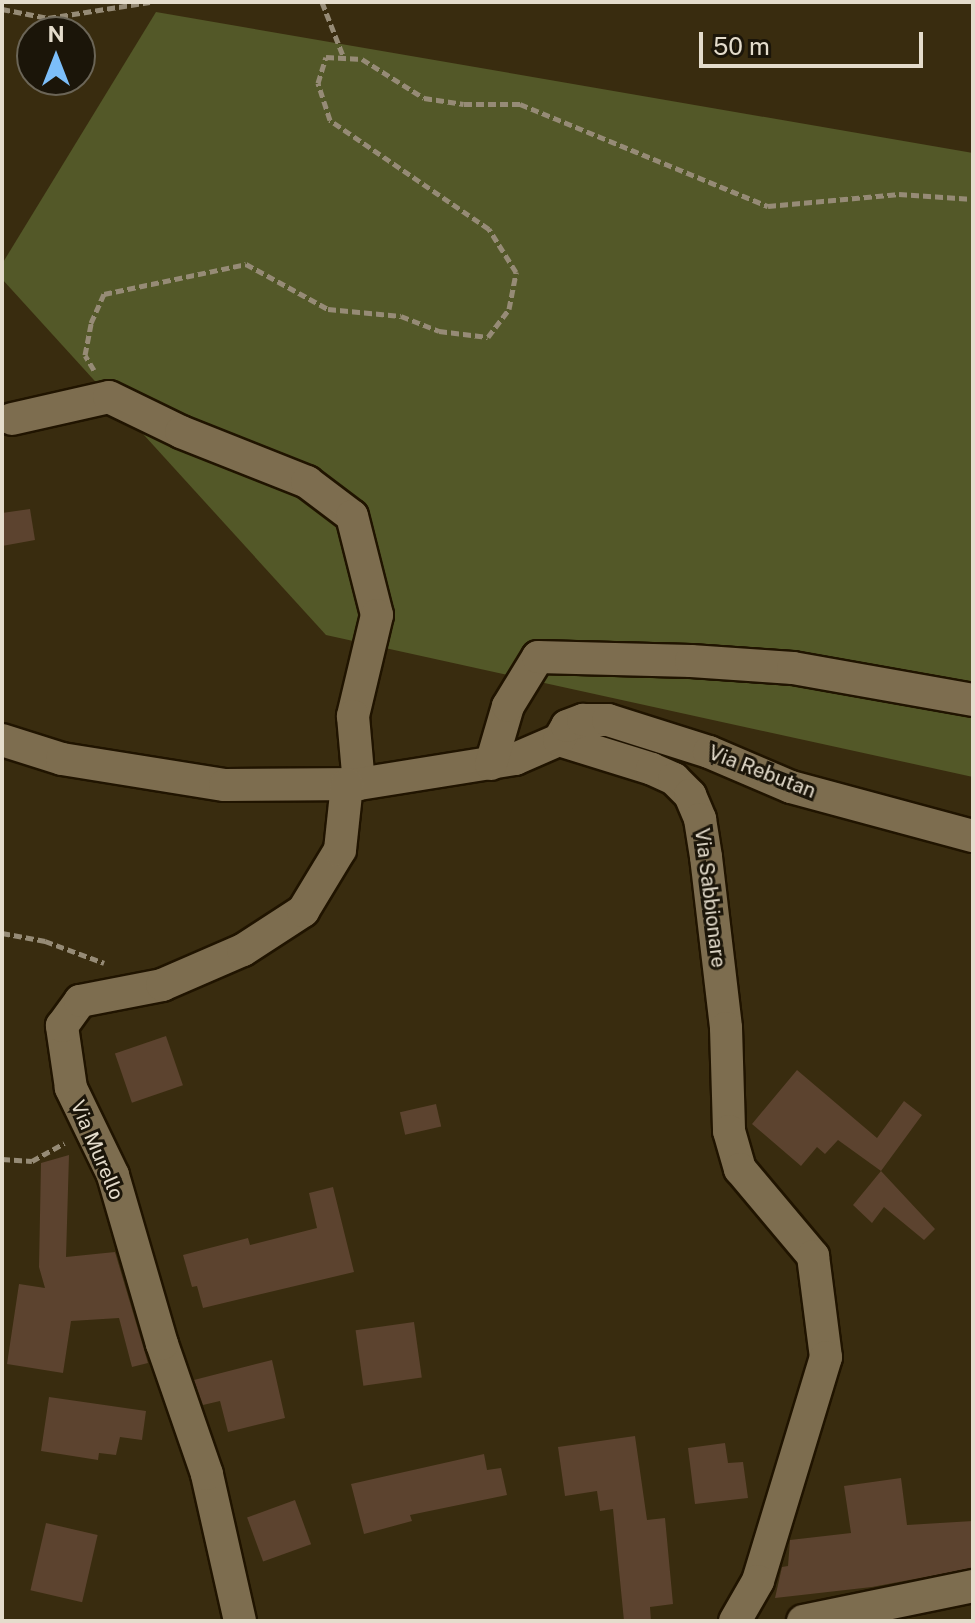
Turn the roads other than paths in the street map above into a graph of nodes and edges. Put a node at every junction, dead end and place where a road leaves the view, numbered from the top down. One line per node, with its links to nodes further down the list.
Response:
1 (12, 419): 6 (street, Via Murello)
2 (973, 700): 5 (street)
3 (2, 740): 6 (street)
4 (559, 740): 5 (street); 7 (street, Via Rebutan); 10 (street, Via Sabbionare)
5 (491, 764): 6 (street)
6 (353, 784): 9 (street, Via Murello)
7 (973, 836)
8 (973, 1586): 11 (street)
9 (240, 1621)
10 (735, 1621)
11 (803, 1621)

